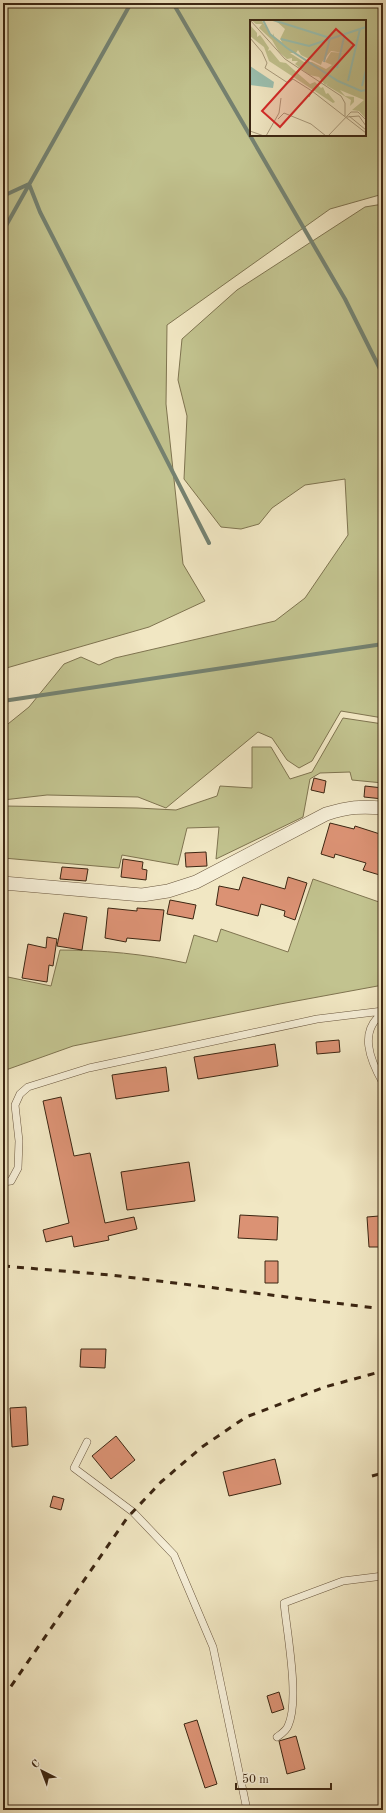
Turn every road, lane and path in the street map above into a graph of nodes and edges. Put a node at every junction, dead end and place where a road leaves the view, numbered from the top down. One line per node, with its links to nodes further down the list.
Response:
1 (383, 808): 2 (street)
2 (3, 883)
3 (383, 1012): 4 (lane); 5 (lane)
4 (383, 1083)
5 (3, 1182)
6 (87, 1442): 9 (lane)
7 (383, 1576): 8 (lane)
8 (277, 1737)
9 (247, 1810)

